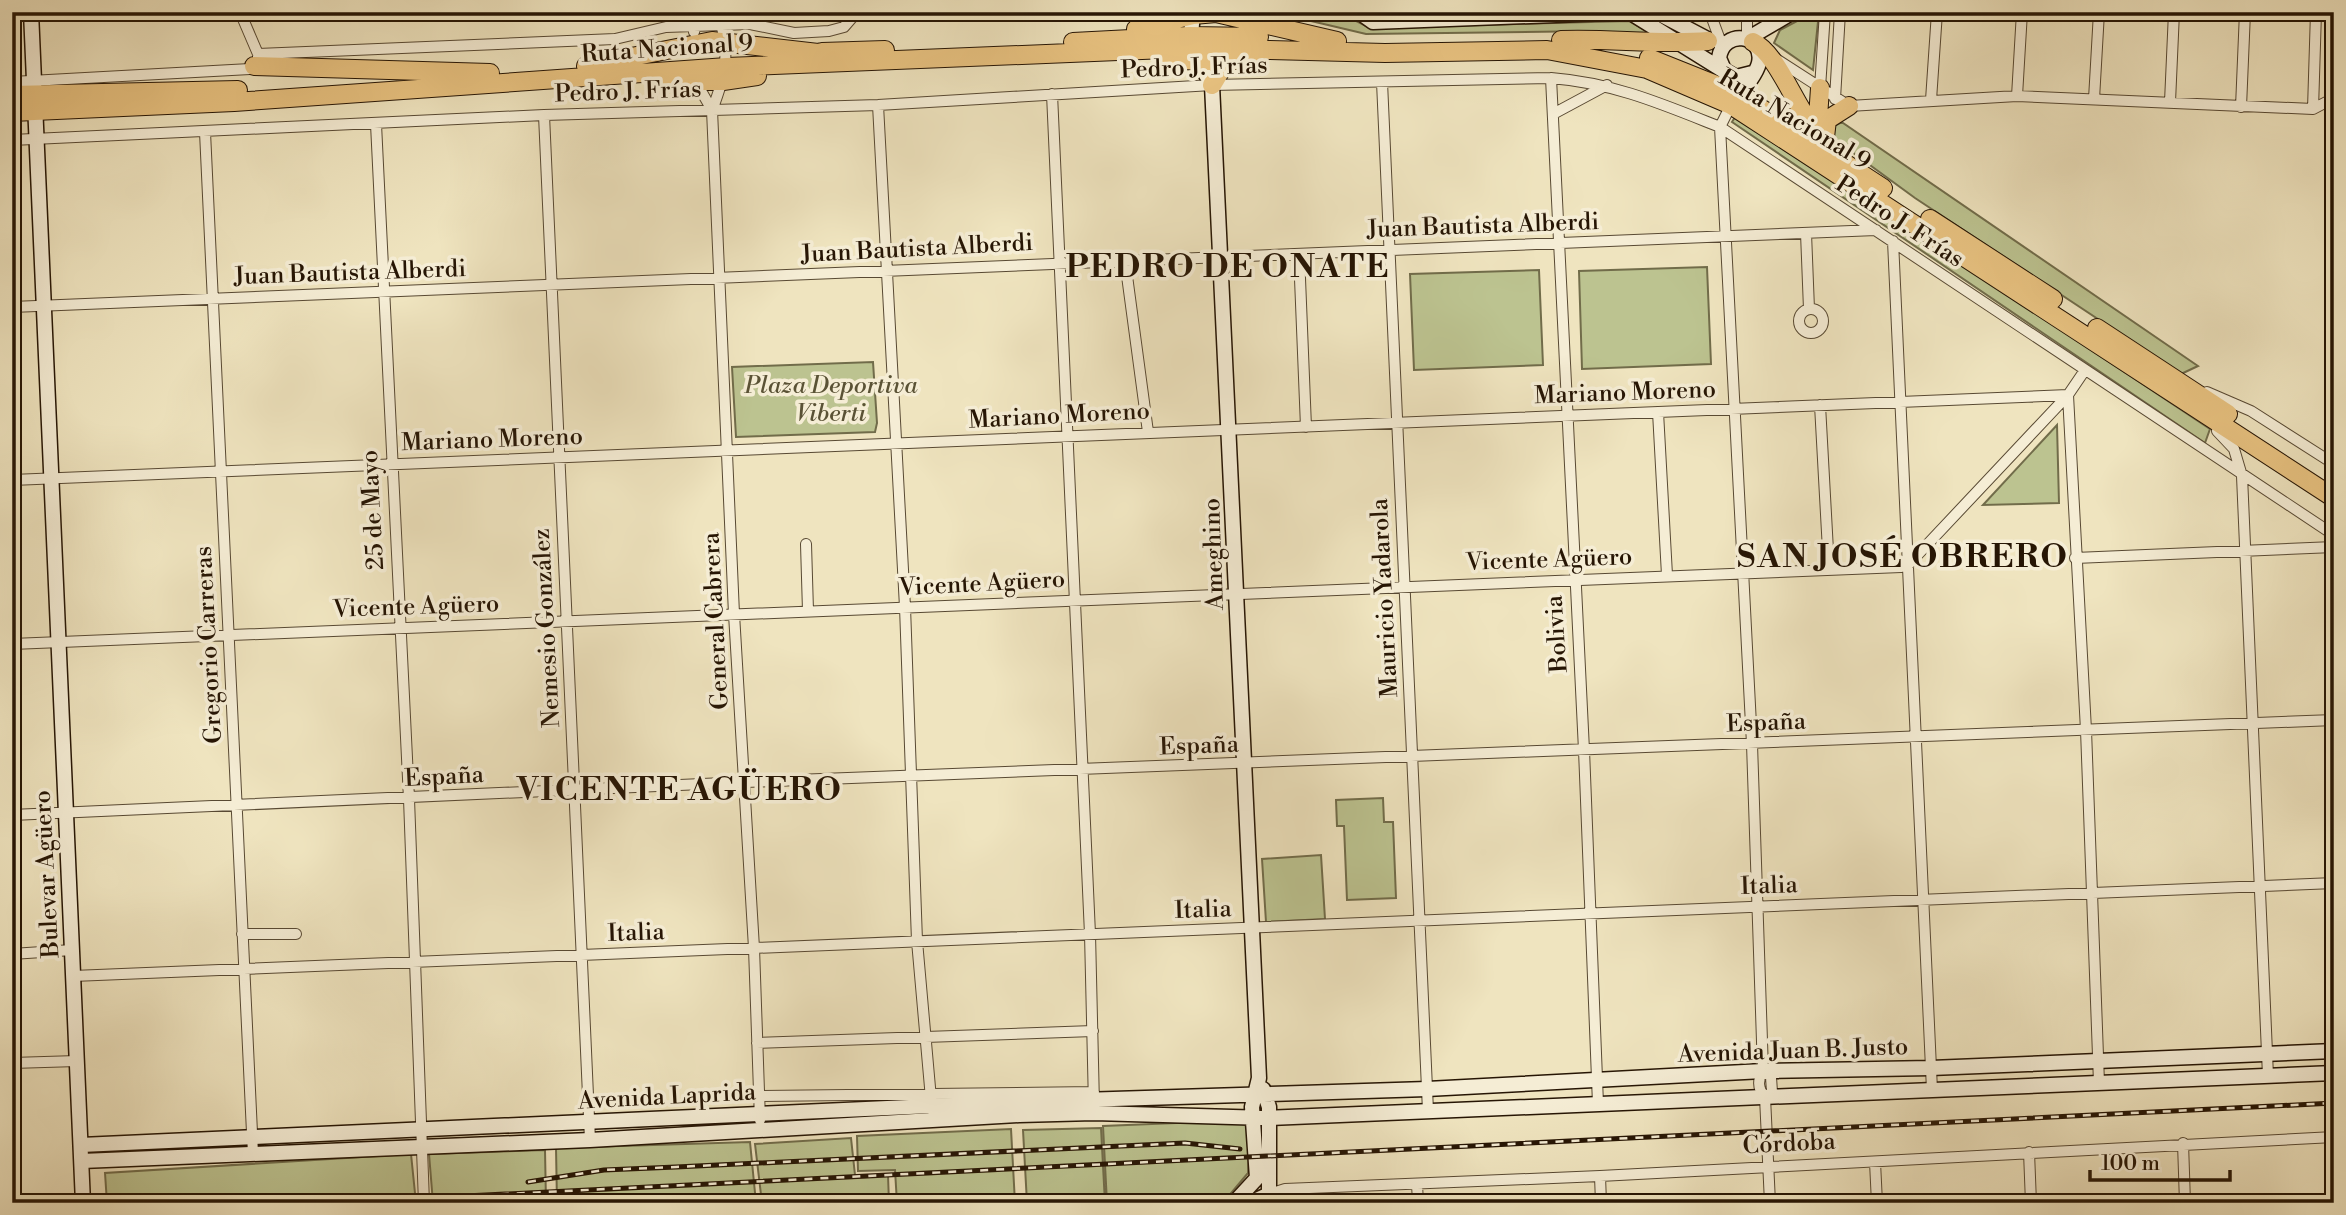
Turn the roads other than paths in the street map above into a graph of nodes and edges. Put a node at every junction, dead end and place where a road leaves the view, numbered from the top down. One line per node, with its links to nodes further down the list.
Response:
1 (31, 12): 50 (main road, Bulevar Agüero)
2 (240, 12): 34 (street)
3 (699, 12): 23 (street)
4 (718, 12): 32 (street)
5 (857, 12): 32 (street)
6 (1359, 12): 21 (main road)
7 (1632, 12): 21 (main road); 26 (main road)
8 (1657, 12): 28 (main road)
9 (1747, 12): 29 (street)
10 (1793, 12): 29 (main road)
11 (1825, 12): 47 (street)
12 (1840, 12): 57 (street)
13 (1937, 12): 55 (street)
14 (2022, 12): 51 (street)
15 (2099, 12): 53 (street)
16 (2174, 12): 56 (street)
17 (2245, 12): 59 (street)
18 (2316, 12): 60 (street)
19 (1193, 14): 20 (highway); 25 (highway); 31 (main road)
20 (1232, 14): 30 (highway)
21 (1376, 17)
22 (1713, 17): 28 (street)
23 (695, 26): 27 (street); 32 (street); 34 (street)
24 (1561, 40): 26 (highway); 30 (highway, Ruta Nacional 9); 54 (highway, Ruta Nacional 9)
25 (1078, 42): 31 (highway, Ruta Nacional 9); 33 (highway, Ruta Nacional 9)
26 (1680, 43): 28 (highway); 38 (main road)
27 (690, 44): 32 (highway); 36 (highway)
28 (1716, 45): 29 (main road); 38 (main road)
29 (1754, 46): 39 (main road); 47 (street); 70 (highway)
30 (1337, 47): 31 (highway, Ruta Nacional 9); 35 (highway); 54 (highway, Ruta Nacional 9)
31 (1192, 48): 33 (highway, Ruta Nacional 9); 35 (highway); 45 (main road)
32 (725, 54): 33 (highway); 33 (highway); 36 (highway, Ruta Nacional 9); 40 (highway, Ruta Nacional 9); 43 (highway); 61 (street)
33 (820, 58)
34 (256, 60): 37 (highway); 50 (street)
35 (1227, 60): 45 (highway)
36 (586, 66): 37 (highway, Ruta Nacional 9)
37 (490, 73): 50 (highway, Ruta Nacional 9)
38 (1727, 73): 39 (main road)
39 (1752, 73): 54 (main road)
40 (607, 76): 43 (highway); 50 (highway, Ruta Nacional 9)
41 (1551, 78): 44 (street, Pedro J. Frías); 46 (street, Pedro J. Frías); 63 (street, Bolivia)
42 (12, 82): 50 (street)
43 (696, 82): 61 (street)
44 (1382, 82): 45 (street, Pedro J. Frías); 77 (street, Mauricio Yadarola)
45 (1212, 85): 49 (street, Pedro J. Frías); 79 (main road, Ameghino)
46 (1608, 85): 63 (street); 66 (street, Pedro J. Frías)
47 (1820, 88): 57 (street); 70 (highway)
48 (12, 94): 50 (highway, Ruta Nacional 9)
49 (1052, 94): 58 (street, Pedro J. Frías); 81 (street)
50 (34, 95): 62 (highway, Ruta Nacional 9); 68 (main road, Bulevar Agüero)
51 (2017, 96): 53 (street); 55 (street)
52 (2334, 98): 60 (street)
53 (2094, 99): 56 (street)
54 (1735, 100): 66 (street); 71 (highway, Ruta Nacional 9); 93 (highway, Ruta Nacional 9)
55 (1931, 100): 57 (street)
56 (2170, 102): 59 (street)
57 (1842, 103): 70 (highway)
58 (878, 104): 61 (street, Pedro J. Frías); 82 (street)
59 (2241, 107): 60 (street)
60 (2313, 109)
61 (712, 110): 64 (street, Pedro J. Frías); 83 (street, General Cabrera)
62 (12, 112)
63 (1553, 114): 76 (street, Bolivia)
64 (544, 115): 65 (street, Pedro J. Frías); 84 (street, Nemesio González)
65 (376, 124): 67 (street, Pedro J. Frías); 85 (street, 25 de Mayo)
66 (1720, 127): 72 (street, Pedro J. Frías); 74 (street)
67 (205, 132): 68 (street, Pedro J. Frías); 86 (street, Gregorio Carreras)
68 (36, 139): 69 (street, Pedro J. Frías); 87 (main road, Bulevar Agüero)
69 (12, 140)
70 (1825, 141): 71 (highway)
71 (1853, 168): 91 (highway, Ruta Nacional 9)
72 (1876, 230): 73 (street, Juan Bautista Alberdi); 75 (street, Pedro J. Frías)
73 (1806, 233): 74 (street, Juan Bautista Alberdi); 89 (street)
74 (1726, 236): 76 (street, Juan Bautista Alberdi); 96 (street)
75 (1893, 241): 90 (street, Pedro J. Frías); 94 (street)
76 (1558, 243): 77 (street, Juan Bautista Alberdi); 98 (street, Bolivia)
77 (1389, 250): 78 (street, Juan Bautista Alberdi); 99 (street, Mauricio Yadarola)
78 (1298, 254): 79 (street, Juan Bautista Alberdi); 100 (street)
79 (1222, 257): 80 (street, Juan Bautista Alberdi); 101 (main road, Ameghino)
80 (1125, 261): 81 (street, Juan Bautista Alberdi); 102 (street)
81 (1058, 263): 82 (street, Juan Bautista Alberdi); 103 (street)
82 (886, 271): 83 (street, Juan Bautista Alberdi); 104 (street)
83 (719, 277): 84 (street, Juan Bautista Alberdi); 105 (street, General Cabrera)
84 (551, 285): 85 (street, Juan Bautista Alberdi); 106 (street, Nemesio González)
85 (383, 291): 86 (street, Juan Bautista Alberdi); 107 (street, 25 de Mayo)
86 (212, 298): 87 (street, Juan Bautista Alberdi); 109 (street, Gregorio Carreras)
87 (43, 305): 88 (street, Juan Bautista Alberdi); 111 (main road, Bulevar Agüero)
88 (12, 307)
89 (1809, 309)
90 (2085, 370): 92 (street); 110 (street, Pedro J. Frías)
91 (2171, 375): 108 (street); 113 (highway, Ruta Nacional 9)
92 (2068, 395): 94 (street, Mariano Moreno); 119 (street); 120 (street)
93 (2178, 396): 110 (street); 114 (highway, Ruta Nacional 9)
94 (1901, 402): 95 (street, Mariano Moreno); 120 (street)
95 (1821, 405): 96 (street, Mariano Moreno); 121 (street)
96 (1734, 409): 97 (street, Mariano Moreno); 122 (street)
97 (1658, 412): 98 (street, Mariano Moreno); 123 (street)
98 (1566, 416): 99 (street, Mariano Moreno); 124 (street, Bolivia)
99 (1397, 423): 100 (street, Mariano Moreno); 125 (street, Mauricio Yadarola)
100 (1306, 427): 101 (street, Mariano Moreno)
101 (1230, 429): 102 (street, Mariano Moreno); 126 (main road, Ameghino)
102 (1148, 432): 103 (street, Mariano Moreno)
103 (1066, 435): 104 (street, Mariano Moreno); 127 (street)
104 (896, 443): 105 (street, Mariano Moreno); 128 (street)
105 (727, 450): 106 (street, Mariano Moreno); 130 (street, General Cabrera)
106 (559, 457): 107 (street, Mariano Moreno); 131 (street, Nemesio González)
107 (391, 464): 109 (street, Mariano Moreno); 132 (street, 25 de Mayo)
108 (2334, 464)
109 (220, 471): 111 (street, Mariano Moreno); 133 (street, Gregorio Carreras)
110 (2242, 475): 115 (street, Pedro J. Frías); 118 (street)
111 (51, 478): 112 (street, Mariano Moreno); 134 (main road, Bulevar Agüero)
112 (12, 480)
113 (2334, 483)
114 (2334, 498)
115 (2334, 536)
116 (806, 544): 129 (street)
117 (2334, 547): 118 (street)
118 (2244, 551): 119 (street); 137 (street)
119 (2075, 558): 138 (street)
120 (1908, 565): 121 (street, Vicente Agüero); 139 (street)
121 (1829, 569): 122 (street, Vicente Agüero)
122 (1741, 572): 123 (street, Vicente Agüero); 140 (street)
123 (1667, 575): 124 (street, Vicente Agüero)
124 (1574, 579): 125 (street, Vicente Agüero); 141 (street, Bolivia)
125 (1404, 586): 126 (street, Vicente Agüero); 142 (street, Mauricio Yadarola)
126 (1237, 593): 127 (street, Vicente Agüero); 143 (main road, Ameghino)
127 (1074, 600): 128 (street, Vicente Agüero); 144 (street)
128 (905, 607): 129 (street, Vicente Agüero); 145 (street)
129 (808, 611): 130 (street, Vicente Agüero)
130 (734, 614): 131 (street, Vicente Agüero); 146 (street, General Cabrera)
131 (566, 621): 132 (street, Vicente Agüero); 147 (street, Nemesio González)
132 (398, 628): 133 (street, Vicente Agüero); 148 (street, 25 de Mayo)
133 (228, 635): 134 (street, Vicente Agüero); 149 (street, Gregorio Carreras)
134 (58, 642): 135 (street, Vicente Agüero); 150 (main road, Bulevar Agüero)
135 (12, 644)
136 (2334, 720): 137 (street, España)
137 (2253, 723): 138 (street, España); 153 (street)
138 (2086, 730): 139 (street, España); 154 (street)
139 (1917, 736): 140 (street, España); 155 (street)
140 (1752, 744): 141 (street, España); 156 (street)
141 (1584, 751): 142 (street, España); 157 (street, Bolivia)
142 (1412, 758): 143 (street, España); 158 (street, Mauricio Yadarola)
143 (1245, 764): 144 (street, España); 159 (main road, Ameghino)
144 (1082, 770): 145 (street, España); 162 (street)
145 (910, 775): 146 (street, España); 163 (street)
146 (746, 782): 147 (street, España); 164 (street, General Cabrera)
147 (576, 791): 148 (street, España); 167 (street, Nemesio González)
148 (409, 799): 149 (street, España); 168 (street, 25 de Mayo)
149 (238, 806): 150 (street, España); 160 (street, Gregorio Carreras)
150 (66, 813): 151 (street, España); 165 (main road, Bulevar Agüero)
151 (12, 815)
152 (2334, 883): 153 (street, Italia)
153 (2258, 886): 154 (street, Italia); 175 (street)
154 (2090, 893): 155 (street, Italia); 177 (street)
155 (1923, 900): 156 (street, Italia); 179 (street)
156 (1756, 907): 157 (street, Italia); 180 (street)
157 (1588, 914): 158 (street, Italia); 183 (street, Bolivia)
158 (1419, 920): 159 (street, Italia); 185 (street, Mauricio Yadarola)
159 (1252, 928): 162 (street, Italia); 187 (main road, Ameghino)
160 (242, 934): 161 (street); 169 (street, Gregorio Carreras)
161 (296, 934)
162 (1090, 934): 163 (street, Italia); 171 (street)
163 (917, 941): 164 (street, Italia); 172 (street)
164 (754, 948): 167 (street, Italia); 173 (street, General Cabrera)
165 (72, 950): 166 (street); 170 (main road, Bulevar Agüero)
166 (12, 954)
167 (581, 955): 168 (street, Italia); 196 (street, Nemesio González)
168 (413, 962): 169 (street, Italia); 197 (street, 25 de Mayo)
169 (243, 969): 170 (street, Italia); 199 (street, Gregorio Carreras)
170 (73, 976): 176 (main road, Bulevar Agüero)
171 (1093, 1031): 172 (street); 190 (street)
172 (926, 1039): 173 (street); 192 (street)
173 (758, 1043): 188 (street, General Cabrera)
174 (2334, 1051): 175 (main road, Avenida Juan B. Justo)
175 (2266, 1054): 177 (main road, Avenida Juan B. Justo); 182 (street)
176 (77, 1061): 178 (street); 203 (main road, Bulevar Agüero)
177 (2098, 1061): 179 (main road, Avenida Juan B. Justo); 184 (street)
178 (12, 1063)
179 (1931, 1068): 180 (main road, Avenida Juan B. Justo); 186 (street)
180 (1763, 1071): 183 (main road, Avenida Juan B. Justo); 189 (street)
181 (2334, 1073): 182 (main road, Avenida Juan B. Justo)
182 (2268, 1076): 184 (main road, Avenida Juan B. Justo)
183 (1596, 1082): 185 (main road, Avenida Juan B. Justo); 191 (street, Bolivia)
184 (2099, 1083): 186 (main road, Avenida Juan B. Justo)
185 (1427, 1089): 187 (main road, Avenida Juan B. Justo); 193 (street, Mauricio Yadarola)
186 (1932, 1090): 189 (main road, Avenida Juan B. Justo)
187 (1260, 1095): 190 (main road, Avenida Laprida); 195 (main road, Ameghino)
188 (759, 1096): 192 (street); 194 (street, General Cabrera)
189 (1765, 1097): 191 (main road, Avenida Juan B. Justo); 209 (street)
190 (1094, 1102): 192 (main road, Avenida Laprida); 195 (main road, Avenida Laprida)
191 (1598, 1104): 193 (main road, Avenida Juan B. Justo)
192 (932, 1106): 194 (main road, Avenida Laprida); 198 (main road, Avenida Laprida)
193 (1428, 1111): 195 (main road, Avenida Juan B. Justo)
194 (760, 1114): 196 (main road, Avenida Laprida); 198 (street, General Cabrera)
195 (1261, 1118): 212 (main road); 215 (main road)
196 (589, 1122): 197 (main road, Avenida Laprida); 201 (street, Nemesio González)
197 (421, 1129): 199 (main road, Avenida Laprida); 204 (street, 25 de Mayo)
198 (760, 1130): 201 (main road, Avenida Laprida)
199 (250, 1136): 203 (main road, Avenida Laprida); 206 (street, Gregorio Carreras)
200 (2334, 1137): 202 (street, Córdoba)
201 (590, 1140): 204 (main road, Avenida Laprida)
202 (2183, 1143): 205 (street, Córdoba); 222 (street)
203 (81, 1145): 207 (main road, Bulevar Agüero)
204 (422, 1145): 206 (main road, Avenida Laprida); 214 (street, 25 de Mayo)
205 (2029, 1152): 208 (street, Córdoba); 221 (street)
206 (253, 1154): 207 (main road, Avenida Laprida)
207 (82, 1161): 213 (main road, Bulevar Agüero)
208 (1875, 1162): 209 (street, Córdoba); 220 (street)
209 (1769, 1167): 210 (street, Córdoba); 219 (street)
210 (1600, 1176): 211 (street, Córdoba); 218 (street)
211 (1417, 1184): 212 (street, Córdoba); 217 (street)
212 (1269, 1198): 216 (main road, Córdoba)
213 (83, 1203)
214 (424, 1203)
215 (1234, 1203)
216 (1250, 1203)
217 (1418, 1203)
218 (1601, 1203)
219 (1770, 1203)
220 (1877, 1203)
221 (2031, 1203)
222 (2185, 1203)

